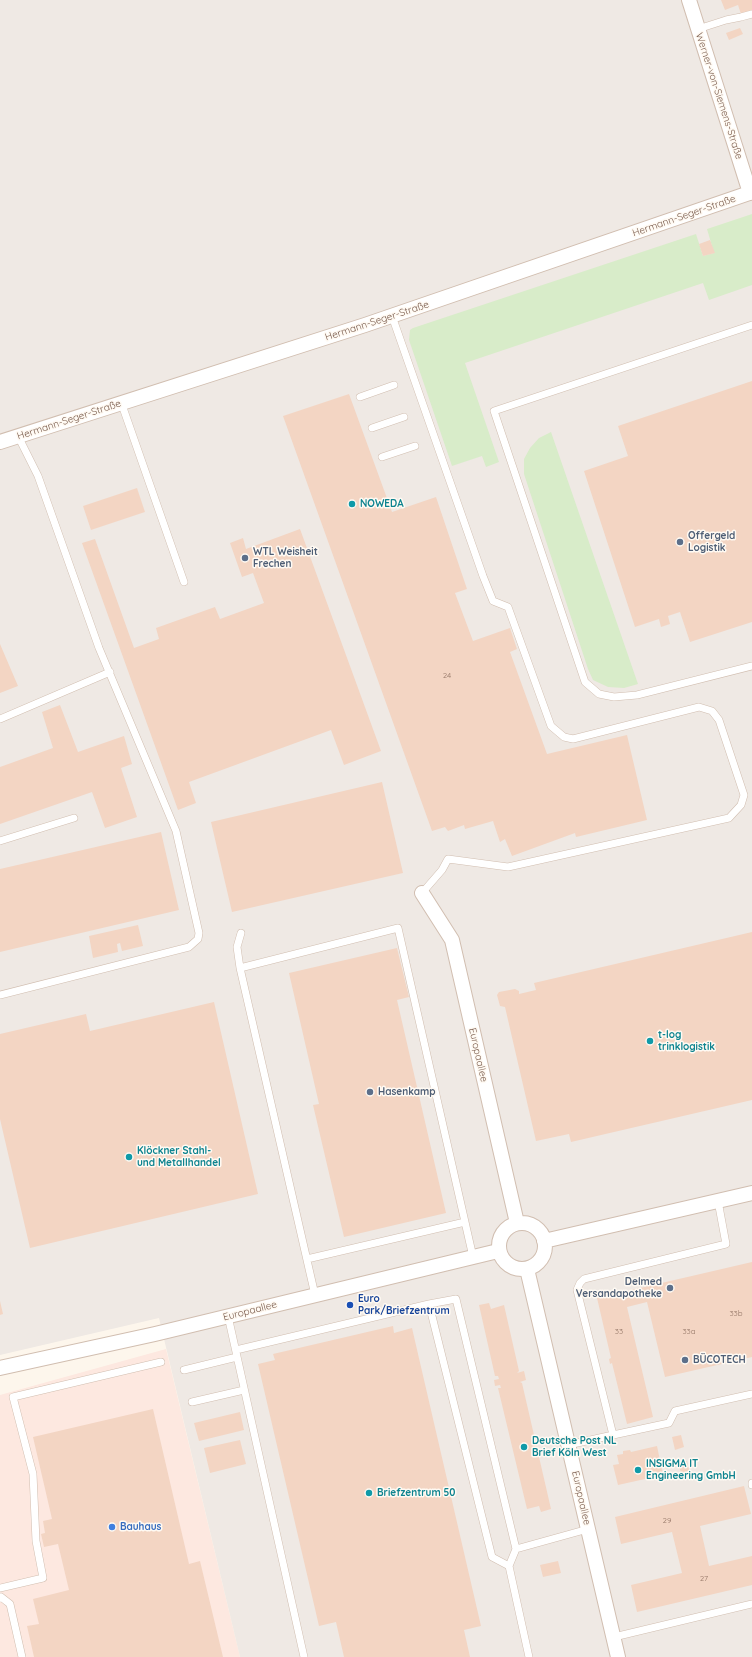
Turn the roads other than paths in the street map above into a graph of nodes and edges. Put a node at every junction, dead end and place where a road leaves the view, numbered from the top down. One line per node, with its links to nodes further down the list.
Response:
1 (689, 0): 3 (street, Werner-von-Siemens-Straße)
2 (752, 14): 3 (lane)
3 (698, 29): 4 (street, Werner-von-Siemens-Straße)
4 (751, 193): 5 (street, Hermann-Seger-Straße)
5 (392, 316): 9 (street, Hermann-Seger-Straße); 22 (lane)
6 (752, 325): 17 (lane)
7 (394, 385): 8 (lane)
8 (360, 397)
9 (121, 402): 12 (street, Hermann-Seger-Straße); 16 (lane)
10 (404, 417): 11 (lane)
11 (372, 428)
12 (18, 436): 13 (street, Hermann-Seger-Straße); 18 (lane)
13 (0, 442)
14 (415, 446): 15 (lane)
15 (382, 458)
16 (184, 582)
17 (752, 666)
18 (110, 672): 19 (lane); 25 (lane)
19 (0, 719)
20 (74, 818): 21 (lane)
21 (0, 841)
22 (422, 893): 29 (street, Europaallee)
23 (241, 933): 24 (lane)
24 (240, 968): 28 (lane); 33 (lane)
25 (0, 995)
26 (752, 1193): 27 (street)
27 (718, 1201): 30 (street); 45 (lane)
28 (465, 1222): 32 (lane); 33 (lane)
29 (517, 1223): 30 (street); 31 (street)
30 (544, 1241): 34 (street)
31 (498, 1251): 32 (street, Europaallee); 34 (street)
32 (473, 1257): 35 (street, Europaallee)
33 (307, 1259): 35 (lane)
34 (527, 1269): 46 (street, Europaallee)
35 (315, 1295): 37 (street, Europaallee)
36 (429, 1304): 38 (lane); 48 (lane); 49 (lane)
37 (228, 1316): 38 (lane); 40 (street, Europaallee)
38 (236, 1353): 41 (lane); 42 (lane)
39 (161, 1362): 50 (lane)
40 (0, 1368)
41 (184, 1370)
42 (244, 1390): 44 (lane); 55 (lane)
43 (752, 1394): 45 (lane)
44 (192, 1402)
45 (613, 1435): 46 (lane)
46 (568, 1444): 47 (street, Europaallee)
47 (588, 1530): 48 (lane); 53 (street, Europaallee)
48 (516, 1548): 49 (lane)
49 (509, 1566): 56 (lane)
50 (0, 1588)
51 (0, 1597): 54 (lane)
52 (752, 1604): 53 (lane)
53 (614, 1638): 57 (street, Europaallee)
54 (22, 1657)
55 (304, 1657)
56 (529, 1657)
57 (618, 1657)

